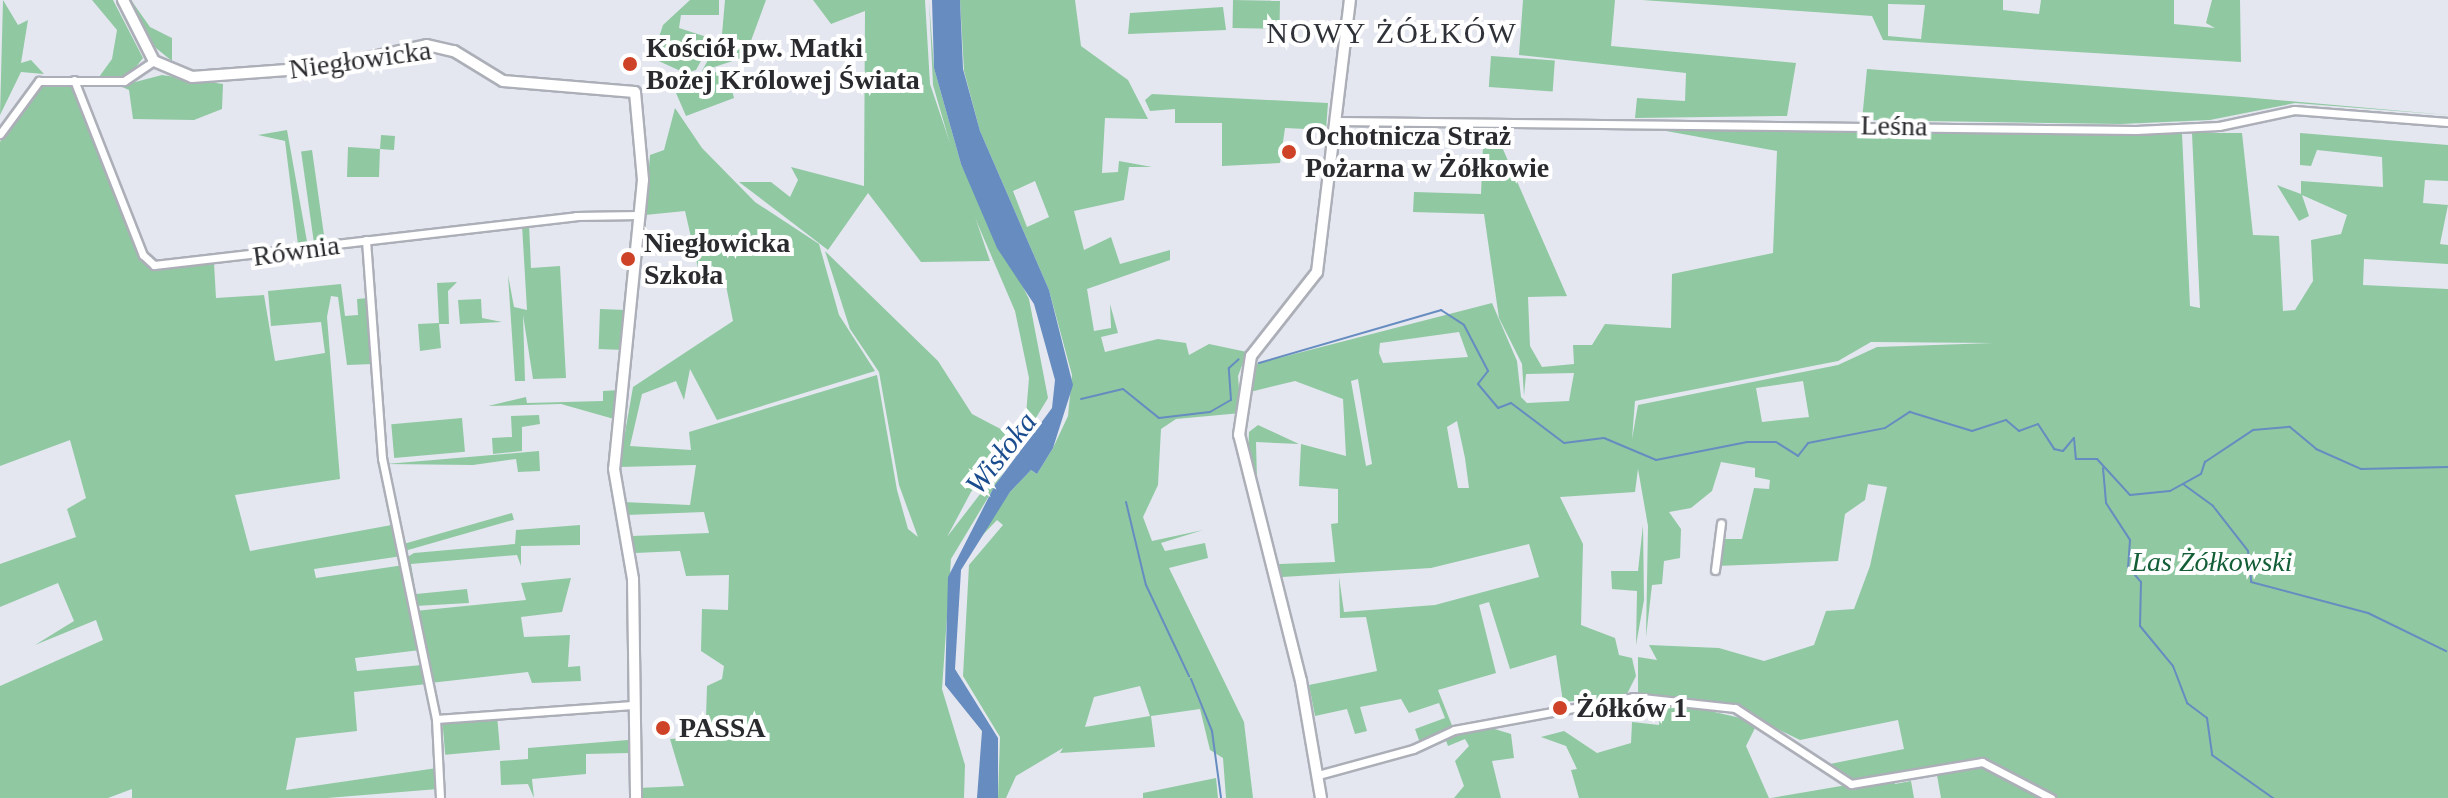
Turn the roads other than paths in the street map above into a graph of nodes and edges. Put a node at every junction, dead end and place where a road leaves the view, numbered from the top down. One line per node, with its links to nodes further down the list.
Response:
1 (123, 0): 3 (street)
2 (1350, 0): 5 (street)
3 (154, 61): 4 (street); 8 (street, Niegłowicka)
4 (74, 80): 7 (street); 9 (street, Równia)
5 (1337, 121): 6 (street, Leśna); 14 (street)
6 (2448, 122)
7 (0, 134)
8 (640, 215): 9 (street, Równia); 12 (street, Niegłowicka)
9 (366, 240): 13 (street)
10 (1721, 523): 11 (street)
11 (1715, 570)
12 (633, 705): 13 (street); 16 (street, Niegłowicka)
13 (436, 719): 15 (street)
14 (1318, 775): 17 (street); 18 (street)
15 (440, 798)
16 (636, 798)
17 (1321, 798)
18 (2051, 798)

